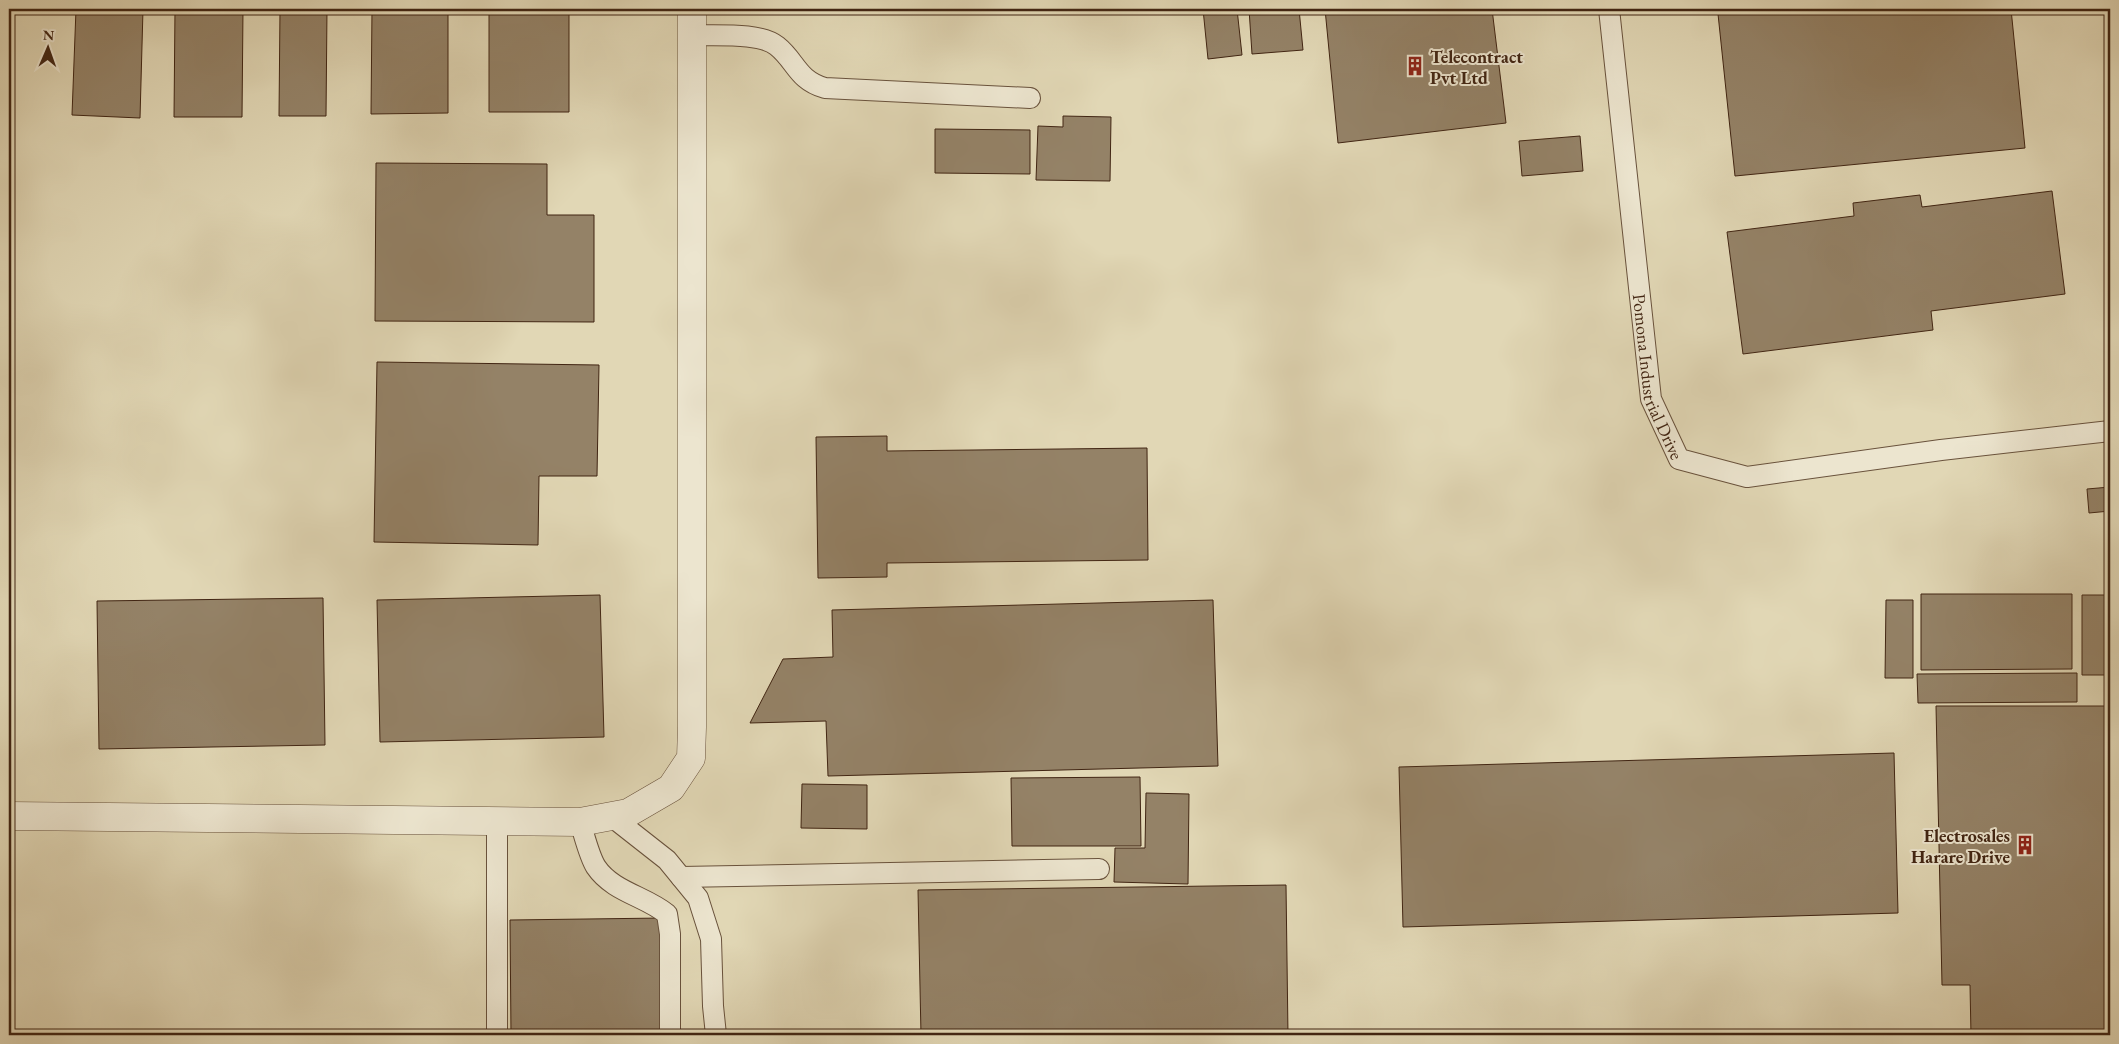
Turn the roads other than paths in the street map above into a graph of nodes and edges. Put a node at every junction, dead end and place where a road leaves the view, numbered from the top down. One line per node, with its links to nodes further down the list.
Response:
1 (1610, 9): 4 (lane, Pomona Industrial Drive)
2 (693, 22): 3 (lane); 6 (street)
3 (1030, 98)
4 (2110, 431)
5 (9, 816): 7 (street)
6 (611, 816): 8 (street); 10 (lane)
7 (497, 821): 8 (street); 11 (lane)
8 (580, 822): 12 (lane)
9 (1098, 869): 10 (lane)
10 (681, 877): 13 (lane)
11 (497, 1035)
12 (670, 1035)
13 (716, 1035)

